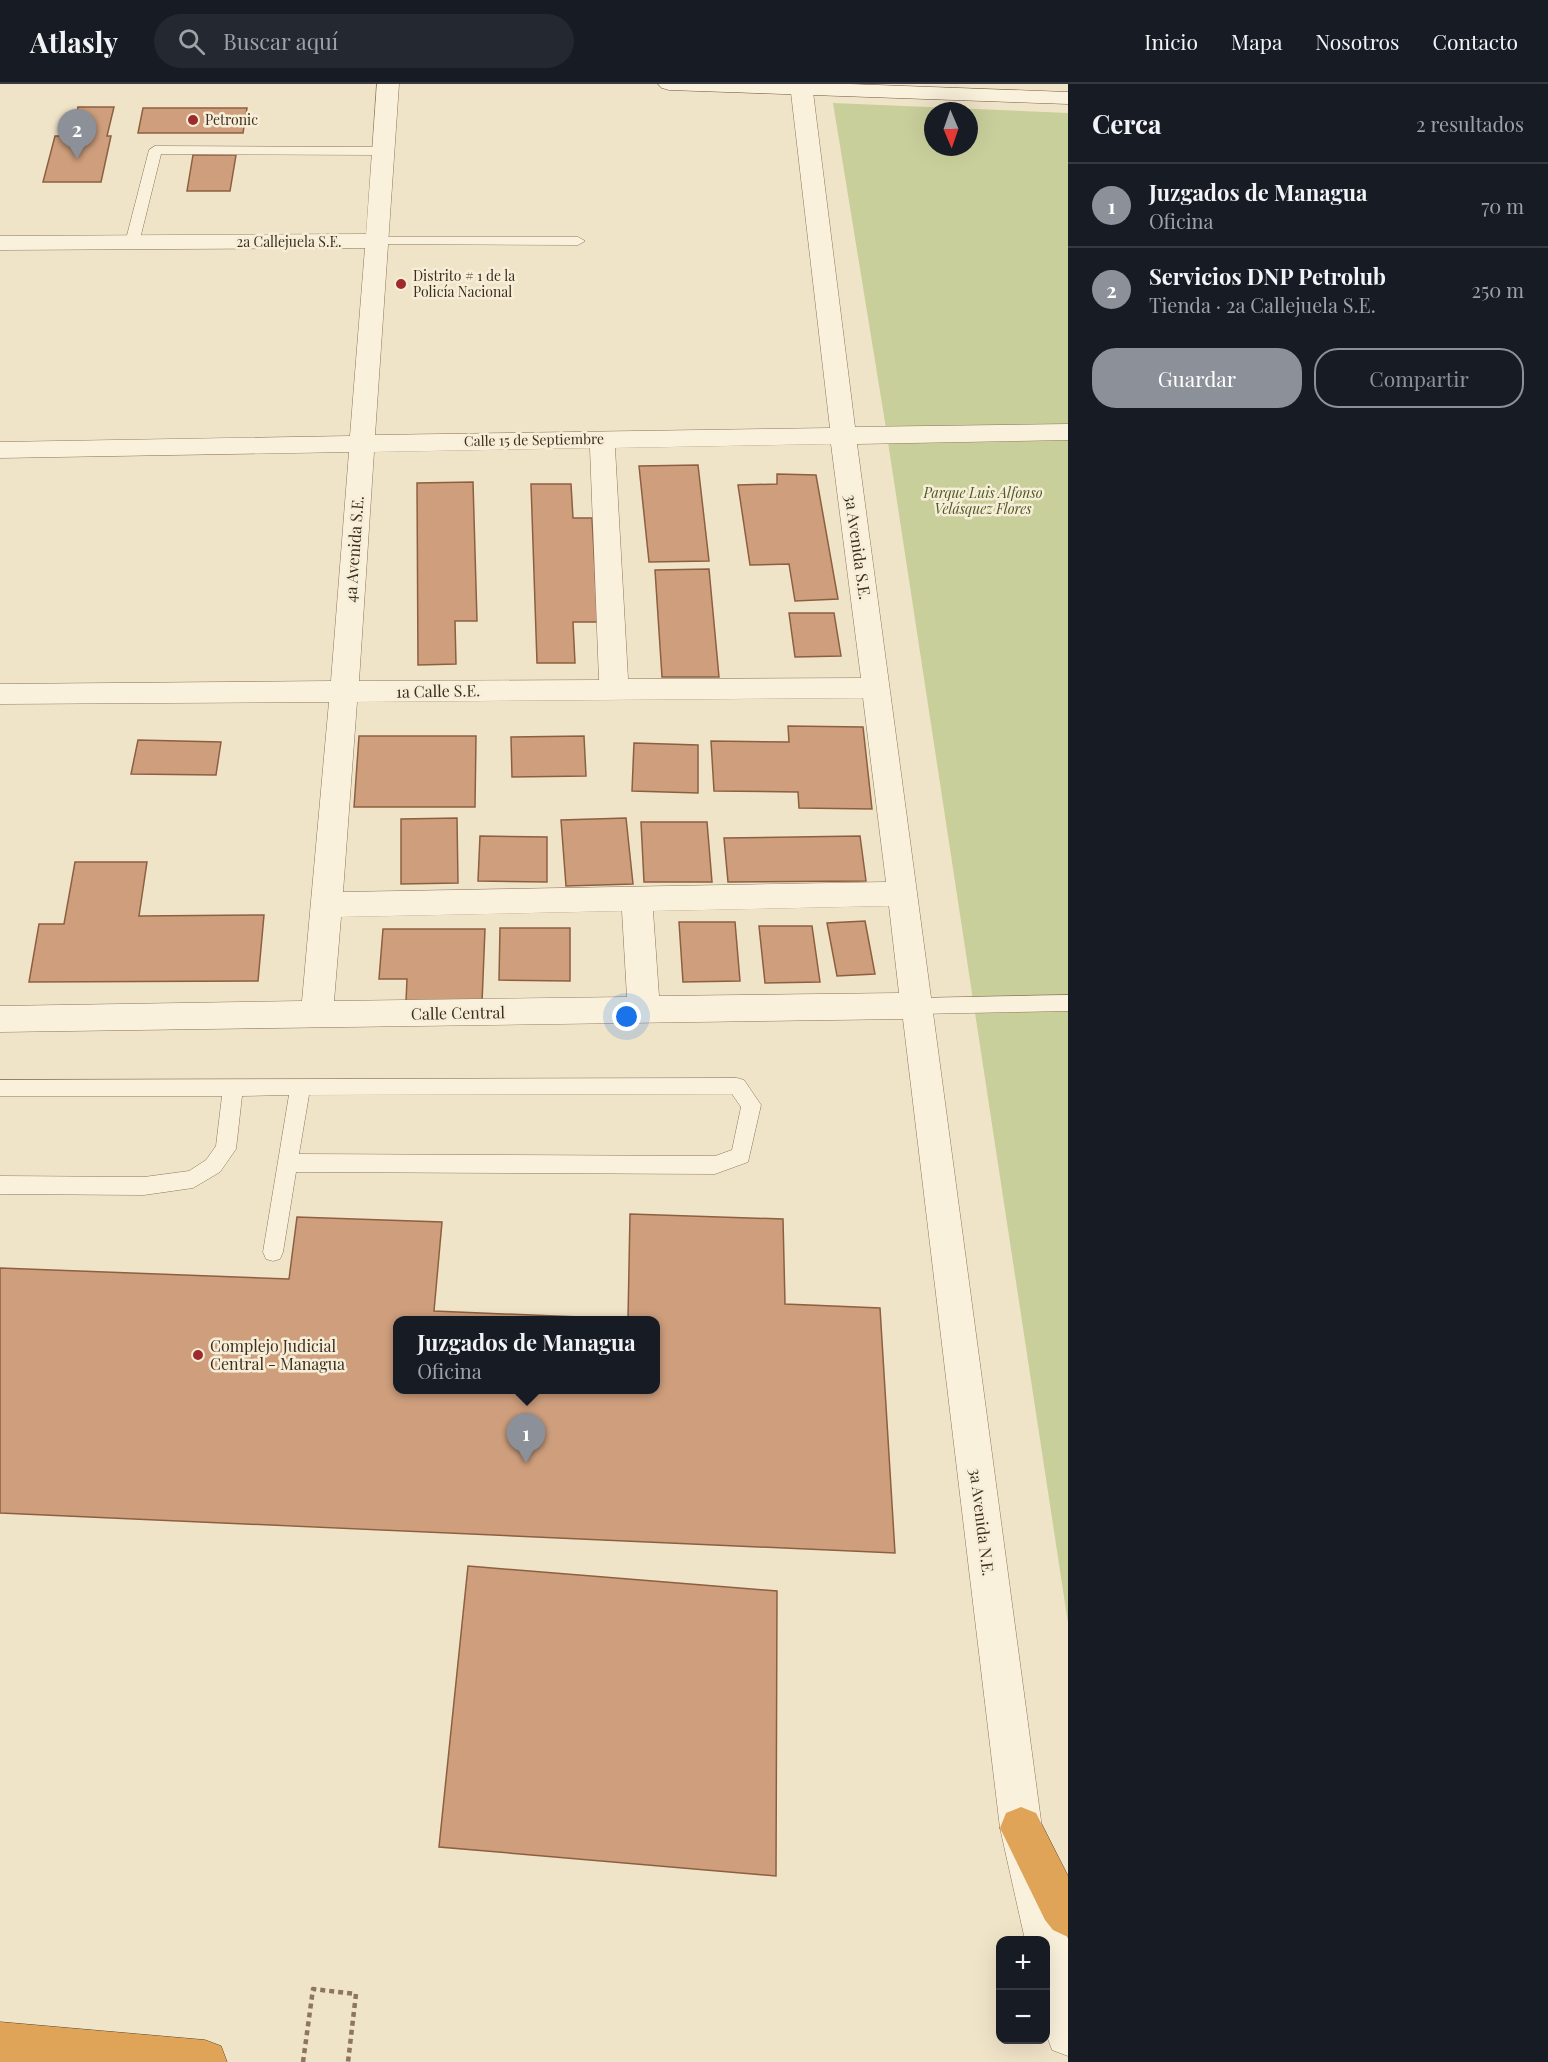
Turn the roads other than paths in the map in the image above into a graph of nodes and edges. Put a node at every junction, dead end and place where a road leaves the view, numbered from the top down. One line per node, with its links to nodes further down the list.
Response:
1 (388, 84): 5 (street, 4a Avenida S.E.)
2 (669, 84): 3 (street)
3 (801, 86): 4 (street); 11 (street, 3a Avenida S.E.)
4 (1067, 98)
5 (383, 151): 6 (street, 4a Avenida S.E.); 9 (lane)
6 (375, 242): 7 (lane, 2a Callejuela S.E.); 9 (street, 2a Callejuela S.E.); 13 (street, 4a Avenida S.E.)
7 (578, 242)
8 (0, 243): 9 (street, 2a Callejuela S.E.)
9 (132, 243)
10 (1068, 432): 11 (street, Calle 15 de Septiembre)
11 (843, 435): 12 (street, Calle 15 de Septiembre); 15 (street, 3a Avenida S.E.)
12 (602, 439): 13 (street, Calle 15 de Septiembre); 16 (street)
13 (362, 443): 14 (street, Calle 15 de Septiembre); 17 (street, 4a Avenida S.E.)
14 (0, 450)
15 (877, 688): 16 (street, 1a Calle S.E.); 19 (street, 3a Avenida S.E.)
16 (614, 689): 17 (street, 1a Calle S.E.)
17 (344, 692): 18 (street, 1a Calle S.E.); 21 (street, 4a Avenida S.E.)
18 (0, 694)
19 (903, 894): 20 (street); 23 (street, 3a Avenida S.E.)
20 (637, 899): 21 (street); 24 (street)
21 (326, 905): 25 (street, 4a Avenida S.E.)
22 (1068, 1003): 23 (lane)
23 (917, 1006): 24 (street, Calle Central); 33 (street, 3a Avenida N.E.)
24 (644, 1010): 25 (street, Calle Central)
25 (317, 1015): 26 (street, Calle Central)
26 (0, 1019)
27 (0, 1088): 28 (lane)
28 (233, 1088): 29 (lane); 31 (lane)
29 (300, 1088): 30 (lane); 30 (lane)
30 (288, 1163): 32 (lane)
31 (0, 1185)
32 (273, 1252)
33 (1021, 1828): 34 (highway); 35 (street, 3a Avenida N.E.)
34 (1068, 1915)
35 (1068, 2034)
36 (0, 2044): 37 (highway)
37 (205, 2062)

